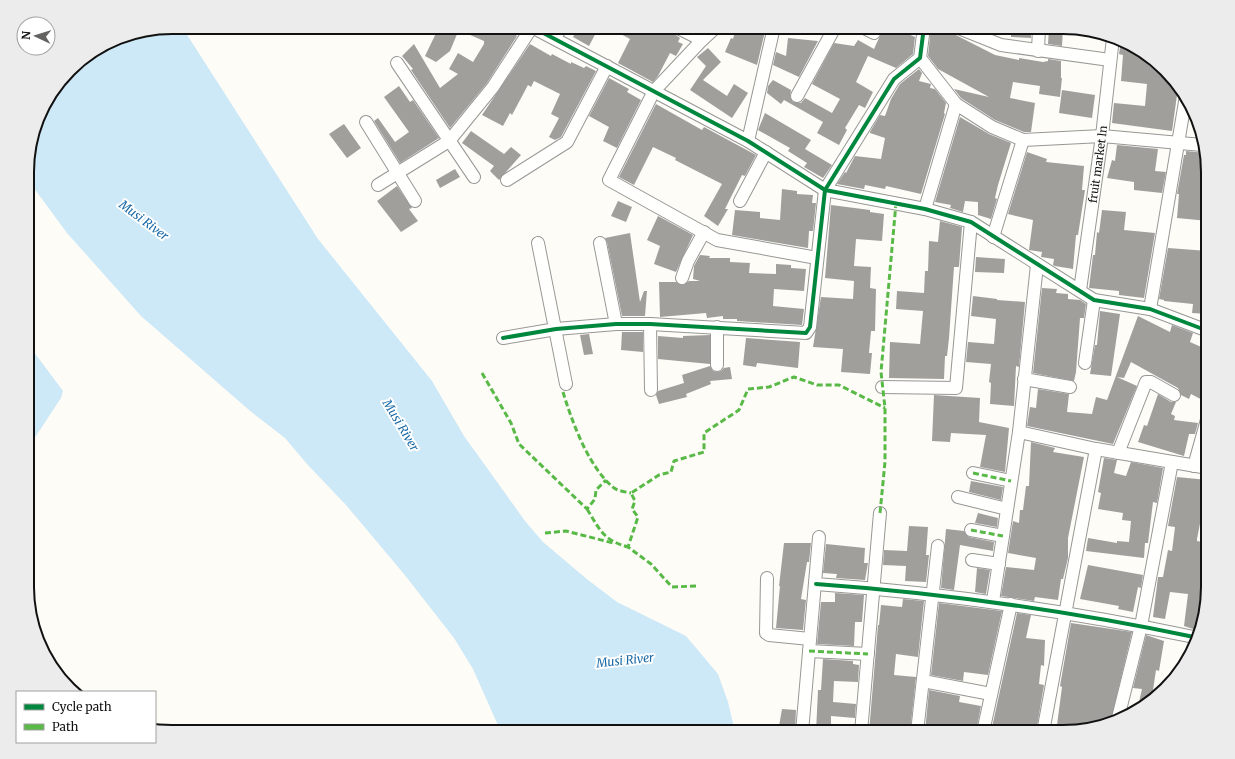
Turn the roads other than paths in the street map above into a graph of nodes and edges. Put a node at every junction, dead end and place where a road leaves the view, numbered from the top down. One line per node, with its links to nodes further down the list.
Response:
1 (527, 34): 26 (street)
2 (546, 34): 11 (street)
3 (557, 34): 11 (street)
4 (690, 34): 12 (street)
5 (708, 34): 12 (street)
6 (772, 34): 27 (street)
7 (831, 34): 20 (street)
8 (923, 34): 15 (street)
9 (974, 34): 14 (street)
10 (1039, 34): 14 (street)
11 (554, 38): 18 (street)
12 (702, 40): 19 (street)
13 (1112, 44): 16 (street, fruit market ln)
14 (1038, 52): 16 (street)
15 (920, 58): 21 (street); 35 (street)
16 (1110, 60): 24 (street, fruit market ln)
17 (397, 63): 26 (street)
18 (607, 66): 19 (street); 33 (street)
19 (654, 91): 27 (street); 40 (street)
20 (797, 96)
21 (956, 104): 25 (street); 38 (street)
22 (1184, 106): 28 (street)
23 (366, 122): 31 (street)
24 (1102, 136): 25 (street); 28 (street); 47 (street, fruit market ln)
25 (1023, 140): 41 (street)
26 (449, 141): 31 (street); 32 (street)
27 (748, 141): 30 (street)
28 (1178, 143): 29 (street); 49 (street)
29 (1198, 145)
30 (766, 152): 35 (street); 37 (street)
31 (397, 172): 34 (street); 36 (street)
32 (474, 177)
33 (507, 180)
34 (378, 185)
35 (825, 190): 38 (street); 44 (street)
36 (415, 201)
37 (740, 201)
38 (925, 209): 39 (street)
39 (971, 222): 41 (street); 60 (street)
40 (704, 232): 44 (street); 46 (street)
41 (994, 236): 45 (street)
42 (538, 243): 54 (street)
43 (600, 243): 50 (street)
44 (817, 258): 52 (street)
45 (1037, 264): 47 (street); 58 (street)
46 (682, 278)
47 (1080, 290): 48 (street)
48 (1094, 300): 49 (street); 56 (street)
49 (1150, 309): 53 (street)
50 (616, 324): 51 (street); 54 (street)
51 (650, 324): 52 (street); 62 (street)
52 (717, 327): 57 (street)
53 (1201, 328)
54 (556, 329): 55 (street); 59 (street)
55 (503, 338)
56 (1085, 363)
57 (717, 365)
58 (1024, 380): 61 (street); 64 (street)
59 (566, 384)
60 (882, 387)
61 (1070, 387)
62 (651, 390)
63 (1174, 395): 67 (street)
64 (1019, 432): 66 (street); 72 (street)
65 (1201, 441): 69 (street)
66 (1096, 449): 67 (street); 88 (street)
67 (1118, 453): 68 (street)
68 (1172, 462): 69 (street); 89 (street)
69 (1194, 466): 70 (street)
70 (1201, 467)
71 (973, 473): 72 (street)
72 (1011, 481): 74 (street)
73 (958, 497): 74 (street)
74 (1007, 509): 78 (street)
75 (880, 513): 84 (street)
76 (971, 530): 78 (street)
77 (819, 536): 83 (street)
78 (1003, 536): 81 (street)
79 (938, 546): 85 (street)
80 (972, 560): 81 (street)
81 (999, 564): 86 (street)
82 (767, 578): 91 (street)
83 (816, 584): 84 (street); 91 (street)
84 (874, 588): 85 (street); 92 (street)
85 (932, 594): 86 (street); 93 (street)
86 (993, 601): 87 (street)
87 (1011, 604): 88 (street); 94 (street)
88 (1064, 613): 89 (street); 100 (street)
89 (1141, 626): 90 (street); 95 (street)
90 (1192, 637)
91 (810, 645): 92 (street); 96 (street)
92 (868, 654): 97 (street)
93 (922, 681): 94 (street); 98 (street)
94 (991, 694): 99 (street)
95 (1119, 713)
96 (803, 725)
97 (863, 725)
98 (918, 725)
99 (984, 725)
100 (1044, 725)

